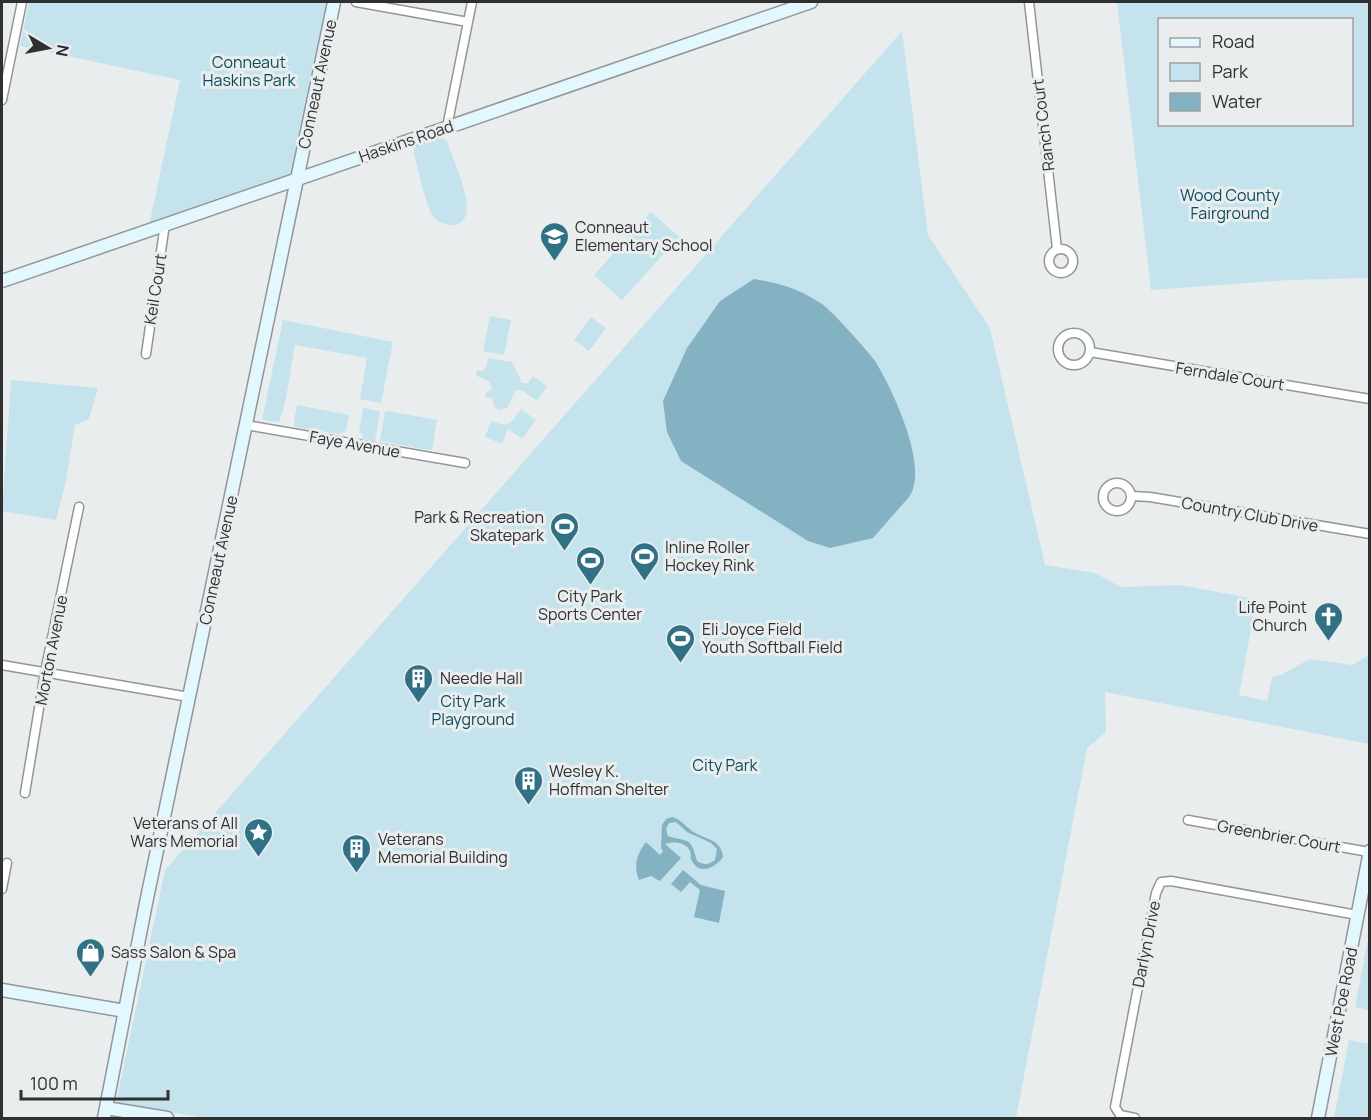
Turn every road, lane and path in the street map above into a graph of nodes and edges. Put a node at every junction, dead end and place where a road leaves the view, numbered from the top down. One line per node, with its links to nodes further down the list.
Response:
1 (22, 2): 9 (street)
2 (334, 2): 12 (street, Conneaut Avenue)
3 (356, 2): 7 (street)
4 (472, 2): 7 (street)
5 (811, 2): 11 (street, Haskins Road)
6 (1029, 2): 14 (street, Ranch Court)
7 (468, 22): 11 (street)
8 (2, 49): 9 (street)
9 (12, 51): 10 (street)
10 (2, 100)
11 (447, 127): 12 (street, Haskins Road)
12 (297, 178): 13 (street, Haskins Road); 19 (street, Conneaut Avenue)
13 (165, 224): 15 (street, Haskins Road); 17 (street, Keil Court)
14 (1057, 249)
15 (2, 280)
16 (1090, 352): 18 (street, Ferndale Court)
17 (146, 354)
18 (1370, 399)
19 (246, 425): 20 (street, Faye Avenue); 26 (street, Conneaut Avenue)
20 (465, 463)
21 (1131, 496): 23 (street, Country Club Drive)
22 (79, 507): 25 (street, Morton Avenue)
23 (1370, 534)
24 (2, 665): 25 (street)
25 (45, 672): 26 (street); 27 (street, Morton Avenue)
26 (189, 697): 34 (street, Conneaut Avenue)
27 (25, 793)
28 (1188, 820): 29 (street, Greenbrier Court)
29 (1369, 851): 32 (street, West Poe Road)
30 (7, 863): 31 (street)
31 (2, 889)
32 (1357, 915): 37 (street, Darlyn Drive); 38 (street, West Poe Road)
33 (2, 990): 34 (street)
34 (125, 1011): 35 (street, Conneaut Avenue)
35 (105, 1113): 36 (street)
36 (167, 1119)
37 (1135, 1119)
38 (1318, 1119)

